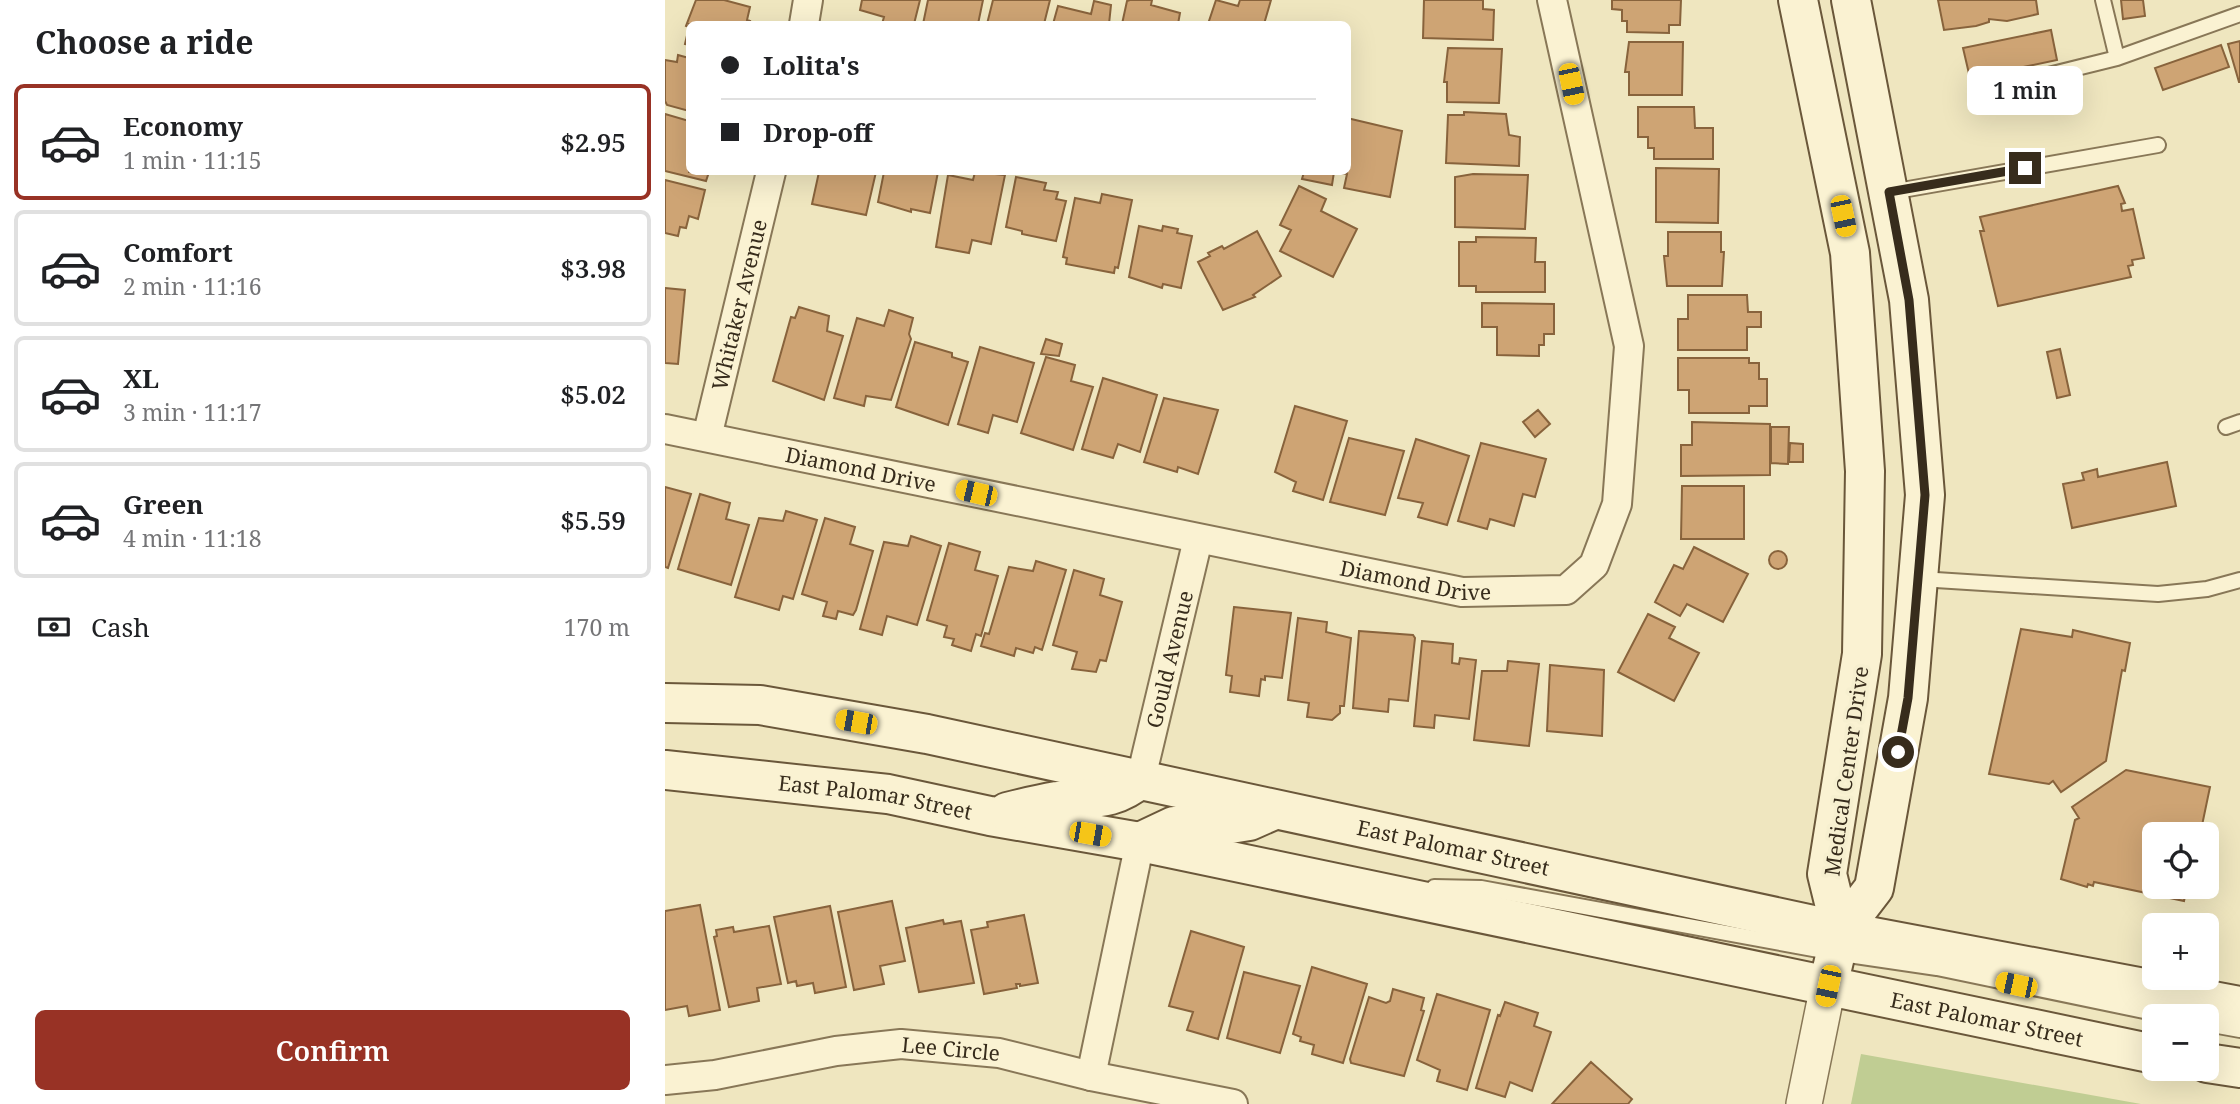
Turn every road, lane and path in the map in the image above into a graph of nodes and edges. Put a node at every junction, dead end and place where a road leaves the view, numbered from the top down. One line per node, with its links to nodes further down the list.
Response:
1 (808, 0): 7 (street)
2 (1552, 0): 16 (street, Diamond Drive)
3 (1798, 0): 13 (main road, Medical Center Drive)
4 (1851, 0): 12 (main road, Medical Center Drive)
5 (2103, 0): 8 (lane)
6 (2240, 14): 8 (lane)
7 (804, 21)
8 (2117, 58): 9 (lane)
9 (1980, 92)
10 (2158, 145): 12 (lane)
11 (770, 175): 15 (street, Whitaker Avenue)
12 (1891, 199): 13 (main road); 17 (main road, Medical Center Drive)
13 (1843, 216): 25 (main road, Medical Center Drive)
14 (665, 429): 15 (street, Diamond Drive)
15 (707, 437): 16 (street, Diamond Drive)
16 (1198, 539): 21 (street, Gould Avenue)
17 (1919, 579): 18 (lane); 25 (main road, Medical Center Drive)
18 (2240, 580)
19 (665, 703): 21 (main road, East Palomar Street)
20 (665, 770): 23 (main road, East Palomar Street)
21 (1141, 778): 22 (main road, East Palomar Street); 23 (main road)
22 (1275, 809): 24 (main road); 25 (main road, East Palomar Street)
23 (990, 816): 24 (main road, East Palomar Street)
24 (1140, 842): 25 (main road, East Palomar Street); 34 (street)
25 (1835, 957): 26 (lane); 26 (lane); 27 (main road, East Palomar Street); 31 (main road, East Palomar Street); 37 (street)
26 (1937, 968): 28 (lane)
27 (2240, 1006)
28 (2142, 1011)
29 (2219, 1026): 30 (lane)
30 (2240, 1030)
31 (2142, 1050)
32 (2219, 1065): 33 (main road)
33 (2240, 1068)
34 (1091, 1076): 35 (street, Lee Circle); 36 (street, Lee Circle)
35 (665, 1080)
36 (1234, 1104)
37 (1804, 1104)

